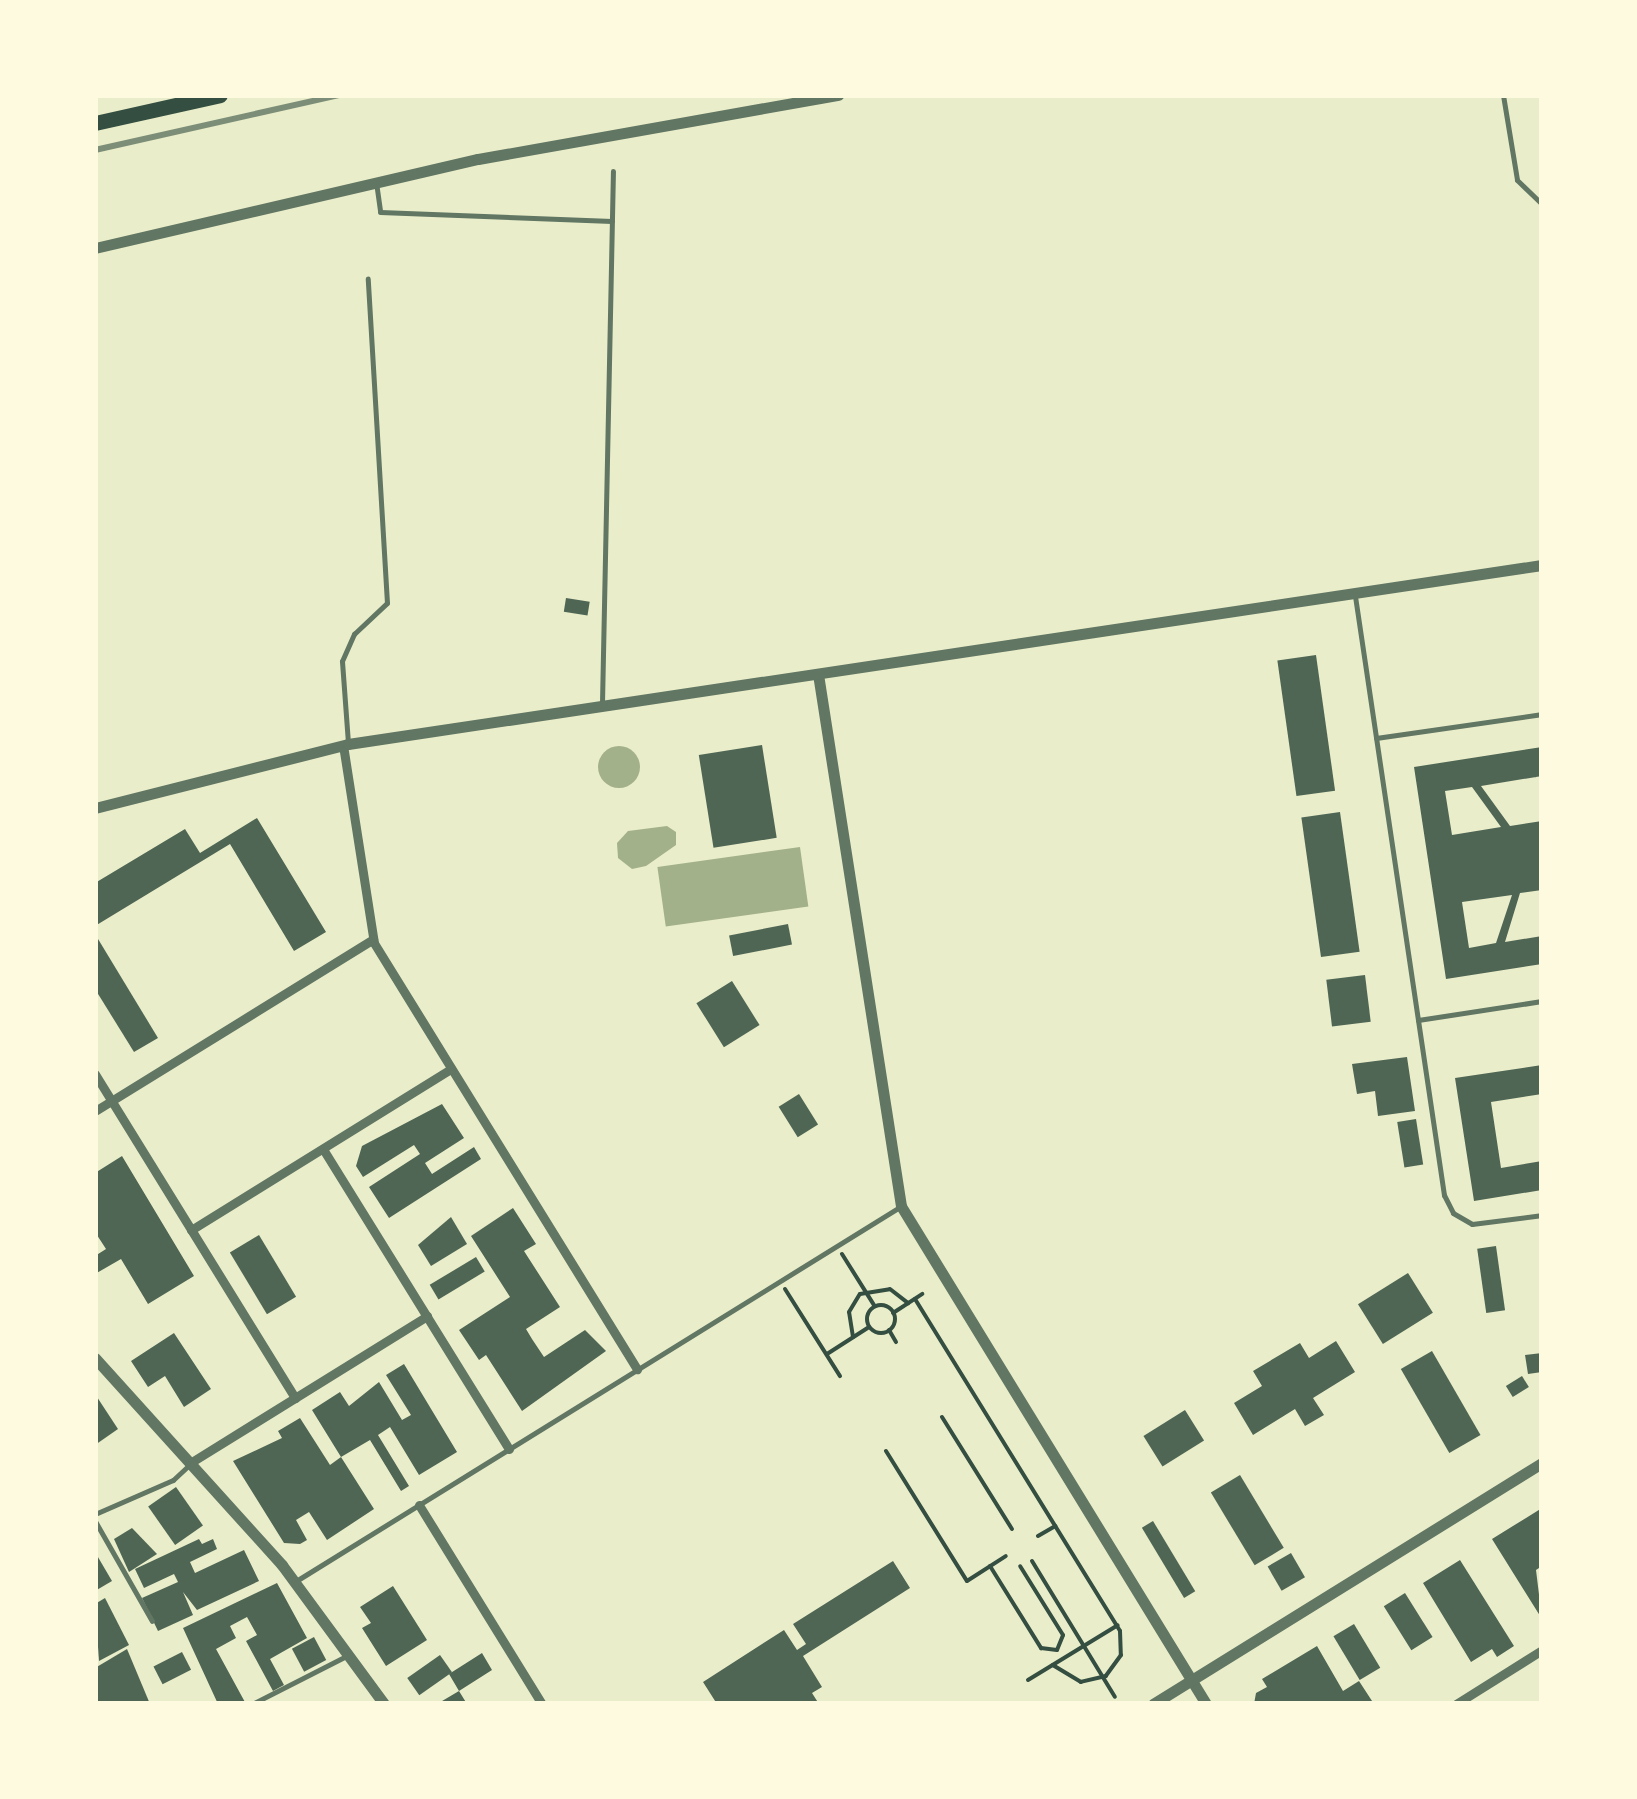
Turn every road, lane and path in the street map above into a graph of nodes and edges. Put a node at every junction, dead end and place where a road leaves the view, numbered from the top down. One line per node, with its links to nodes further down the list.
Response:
1 (220, 95): 4 (highway)
2 (838, 95): 6 (street)
3 (1503, 95): 7 (lane)
4 (95, 123)
5 (613, 171): 8 (lane)
6 (376, 181): 8 (lane); 9 (street)
7 (1542, 204)
8 (612, 221): 14 (lane)
9 (95, 248)
10 (368, 279): 17 (lane)
11 (1540, 567): 12 (street)
12 (1354, 593): 13 (street); 16 (lane)
13 (818, 674): 14 (street); 27 (street)
14 (602, 706): 17 (street)
15 (1542, 714): 16 (lane)
16 (1376, 738): 21 (lane)
17 (346, 745): 18 (street); 19 (street)
18 (95, 808)
19 (373, 939): 22 (street); 24 (street)
20 (1542, 1000): 21 (lane)
21 (1418, 1020): 28 (lane)
22 (452, 1069): 26 (street); 45 (street)
23 (95, 1074): 24 (street)
24 (112, 1101): 25 (street); 29 (street)
25 (95, 1111)
26 (323, 1148): 29 (street); 38 (street)
27 (901, 1206): 30 (lane); 71 (street)
28 (1542, 1215)
29 (191, 1230): 47 (street)
30 (837, 1246): 31 (lane); 32 (path)
31 (780, 1281): 43 (path); 45 (lane)
32 (865, 1292): 35 (path); 36 (path); 41 (path)
33 (922, 1294): 34 (path)
34 (915, 1298): 35 (path); 55 (path)
35 (908, 1303): 37 (path)
36 (874, 1307): 37 (path); 39 (path)
37 (893, 1312): 40 (path)
38 (427, 1316): 47 (street); 49 (street)
39 (869, 1327): 40 (path); 41 (path)
40 (888, 1330): 42 (path)
41 (853, 1337): 43 (path)
42 (896, 1342)
43 (826, 1354): 46 (path)
44 (95, 1358): 51 (street)
45 (637, 1369): 49 (lane)
46 (840, 1376)
47 (295, 1398): 51 (street)
48 (942, 1417): 56 (path)
49 (509, 1449): 53 (lane)
50 (886, 1452): 60 (path)
51 (190, 1463): 54 (lane); 62 (street)
52 (1542, 1463): 71 (street)
53 (418, 1505): 62 (lane); 75 (street)
54 (95, 1518): 63 (lane)
55 (1056, 1526): 57 (path); 64 (path)
56 (1012, 1530)
57 (1038, 1536)
58 (1006, 1556): 60 (path)
59 (1032, 1561): 65 (path)
60 (990, 1566): 61 (path)
61 (1020, 1566)
62 (295, 1581): 67 (street)
63 (152, 1621)
64 (1118, 1625): 65 (path); 69 (path)
65 (1084, 1646): 68 (path); 69 (path)
66 (1542, 1650): 78 (street)
67 (350, 1654): 73 (lane); 74 (street)
68 (1053, 1665): 69 (path); 70 (path)
69 (1103, 1677): 72 (path)
70 (1028, 1680)
71 (1192, 1680): 76 (street); 77 (street)
72 (1116, 1697)
73 (252, 1704)
74 (384, 1704)
75 (542, 1704)
76 (1152, 1704)
77 (1206, 1704)
78 (1456, 1704)

